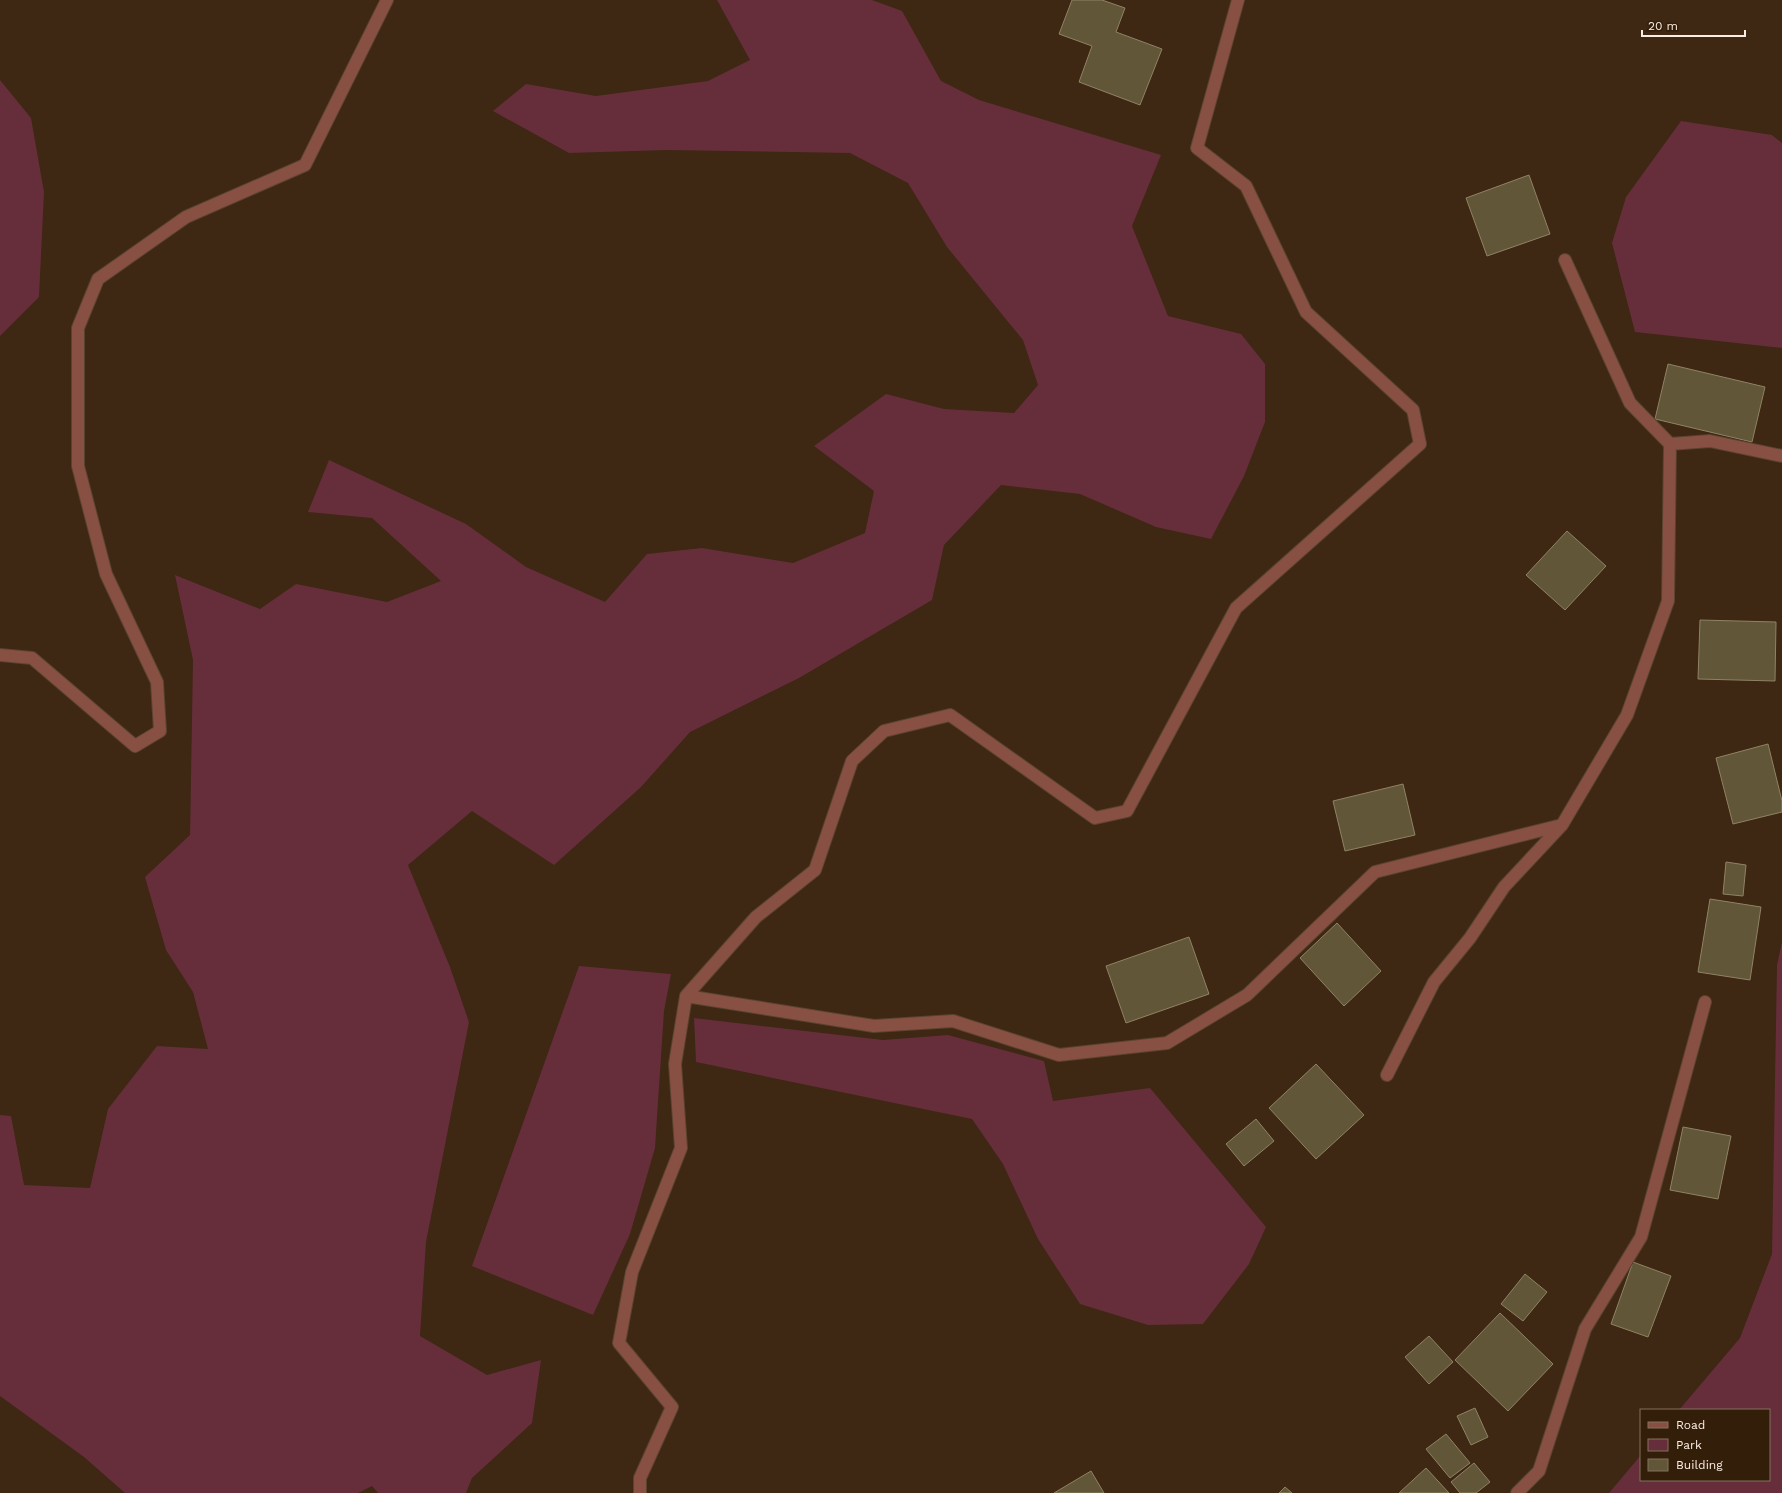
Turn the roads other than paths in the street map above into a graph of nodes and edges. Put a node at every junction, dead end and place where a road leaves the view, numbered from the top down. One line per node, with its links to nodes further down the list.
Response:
1 (387, 0): 6 (street)
2 (1238, 0): 8 (street)
3 (1565, 260): 4 (street)
4 (1670, 444): 5 (street); 7 (street)
5 (1782, 456)
6 (0, 655)
7 (1562, 825): 8 (street); 10 (street)
8 (686, 996): 11 (street)
9 (1705, 1002): 12 (street)
10 (1387, 1075)
11 (640, 1493)
12 (1517, 1493)

